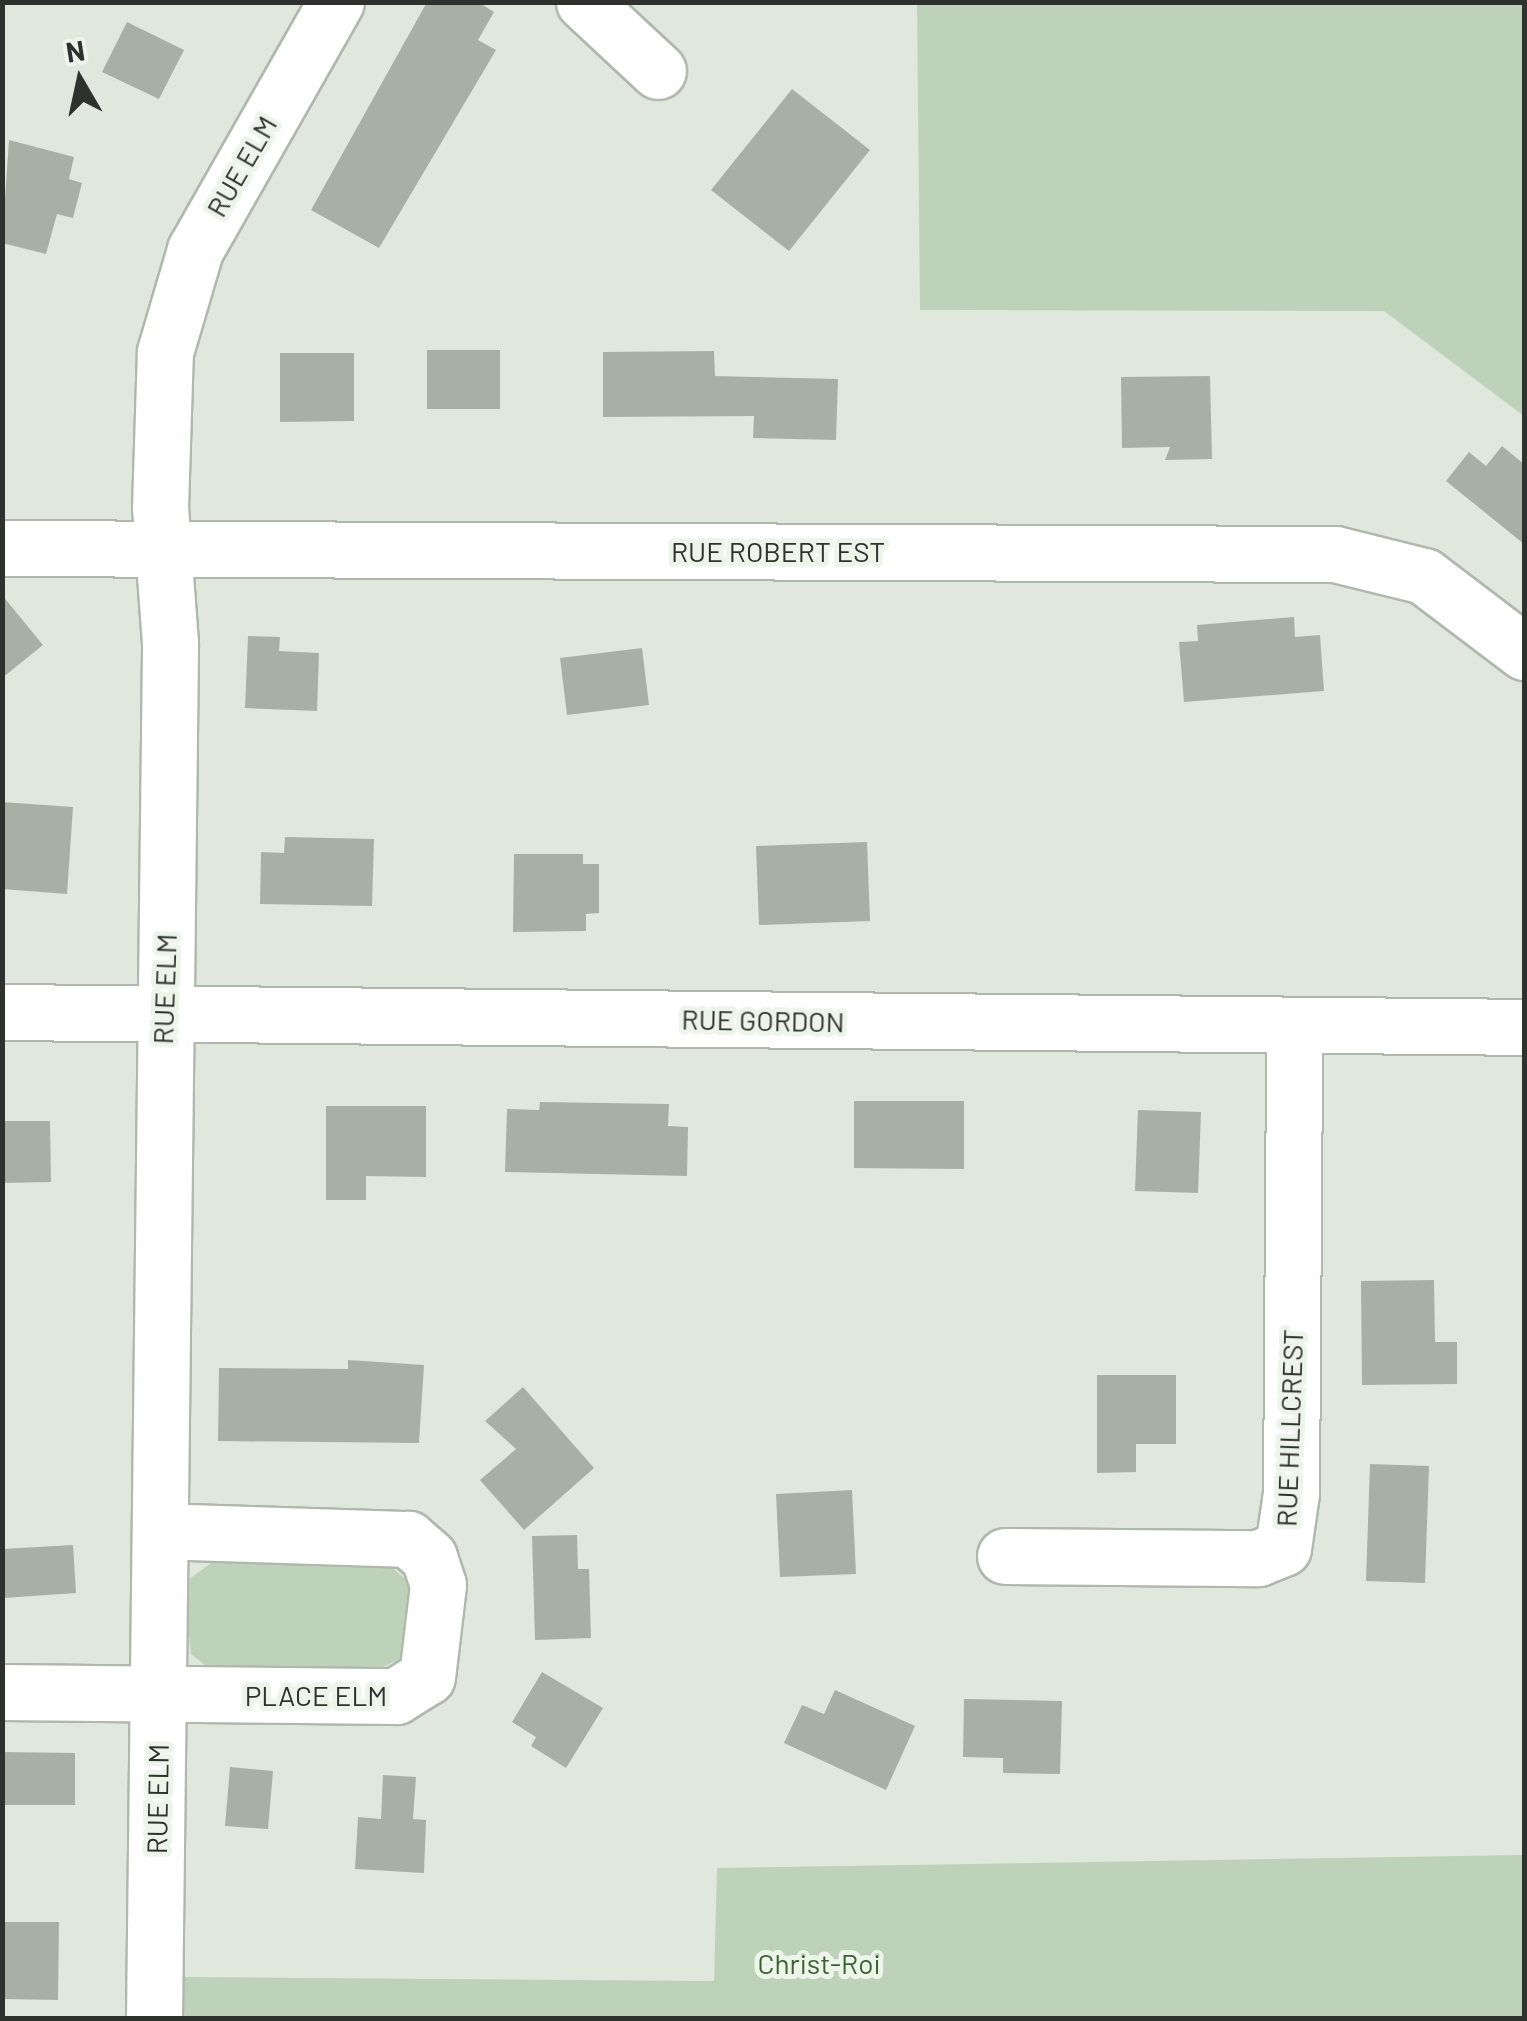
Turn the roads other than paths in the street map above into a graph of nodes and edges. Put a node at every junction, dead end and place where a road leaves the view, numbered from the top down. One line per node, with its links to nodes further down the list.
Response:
1 (336, 2): 5 (street, RUE ELM)
2 (584, 2): 3 (street)
3 (658, 71)
4 (2, 548): 5 (street, RUE ROBERT EST)
5 (164, 550): 6 (street, RUE ROBERT EST); 8 (street, RUE ELM)
6 (1524, 652)
7 (2, 1012): 8 (street, RUE GORDON)
8 (163, 1014): 9 (street, RUE GORDON); 11 (street, RUE ELM)
9 (1294, 1027): 10 (street, RUE GORDON); 12 (street, RUE HILLCREST)
10 (1524, 1027)
11 (160, 1531): 14 (street, RUE ELM); 14 (street, PLACE ELM)
12 (1005, 1556)
13 (2, 1692): 14 (street)
14 (158, 1694): 15 (street, RUE ELM)
15 (154, 2018)

